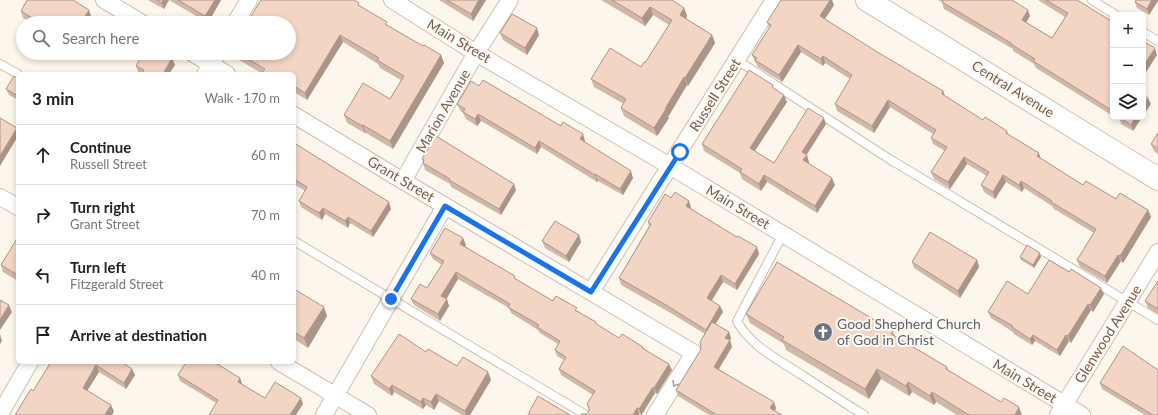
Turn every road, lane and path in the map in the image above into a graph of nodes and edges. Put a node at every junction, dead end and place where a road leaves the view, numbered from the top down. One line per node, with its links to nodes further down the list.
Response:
1 (104, 0): 9 (street)
2 (249, 0): 10 (street)
3 (392, 0): 13 (street, Main Street)
4 (510, 0): 13 (street, Marion Avenue)
5 (774, 0): 14 (street, Russell Street)
6 (867, 0): 21 (street, Central Avenue)
7 (1092, 0): 8 (lane)
8 (1111, 12)
9 (130, 16)
10 (239, 16)
11 (1146, 34): 12 (lane)
12 (1158, 41)
13 (476, 53): 20 (street, Main Street); 22 (street, Marion Avenue)
14 (737, 60): 20 (street, Russell Street); 31 (lane)
15 (0, 64): 18 (lane)
16 (211, 64): 17 (street)
17 (224, 72)
18 (16, 73)
19 (296, 116): 22 (street, Grant Street)
20 (670, 166): 26 (street, Main Street); 29 (street, Russell Street)
21 (1158, 179)
22 (403, 181): 25 (street, Grant Street)
23 (0, 196): 24 (street)
24 (16, 206)
25 (445, 206): 29 (street, Grant Street); 30 (street)
26 (784, 234): 36 (street, Main Street); 42 (lane)
27 (296, 242): 30 (lane)
28 (1158, 252): 31 (street, Glenwood Avenue)
29 (591, 292): 41 (street, Grant Street, one-way to 41)
30 (391, 299): 35 (street); 40 (lane)
31 (1128, 301): 32 (lane); 36 (street, Glenwood Avenue)
32 (1158, 320)
33 (29, 364): 37 (street)
34 (282, 364): 35 (street)
35 (336, 396): 38 (street); 39 (street)
36 (1061, 410): 43 (street, Main Street)
37 (0, 414)
38 (324, 415)
39 (368, 415)
40 (586, 415)
41 (655, 415)
42 (864, 415)
43 (1082, 415)

